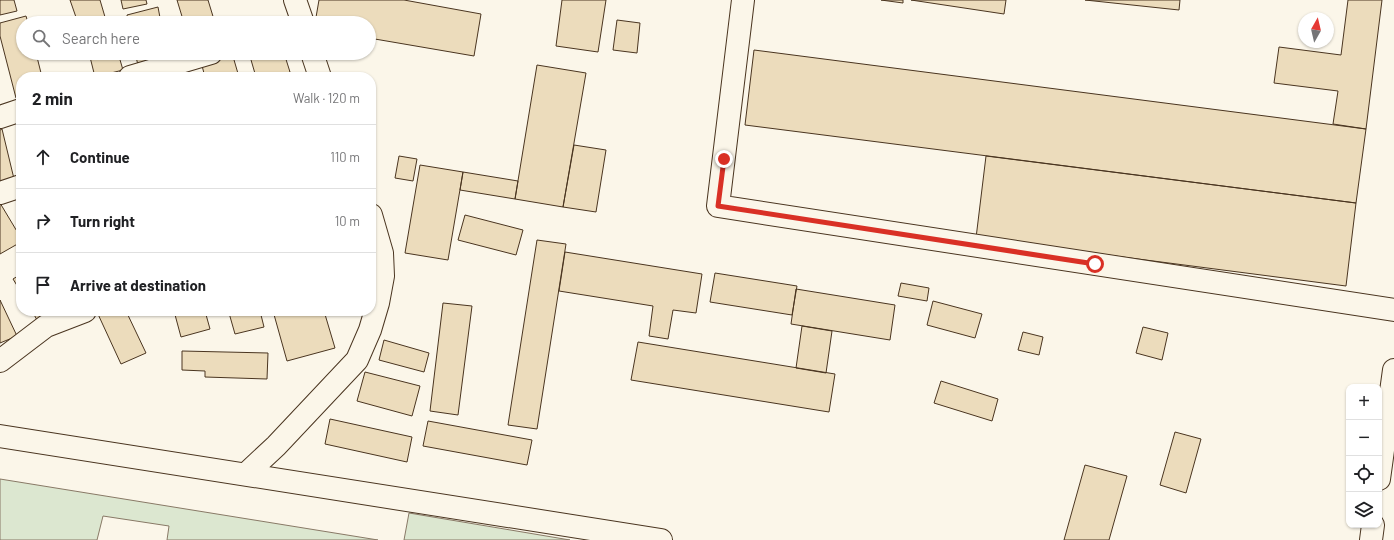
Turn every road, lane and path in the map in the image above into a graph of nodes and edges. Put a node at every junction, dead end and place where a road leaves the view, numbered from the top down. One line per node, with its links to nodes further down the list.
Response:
1 (295, 0): 3 (street)
2 (742, 0): 14 (street)
3 (301, 16)
4 (187, 60): 6 (street)
5 (314, 60): 7 (street)
6 (147, 72)
7 (318, 72)
8 (16, 112): 9 (street)
9 (0, 117)
10 (16, 188): 11 (street)
11 (0, 193)
12 (376, 233): 13 (street)
13 (376, 310)
14 (1394, 310)
15 (72, 316): 17 (street)
16 (374, 316): 21 (street)
17 (0, 362)
18 (1394, 370): 20 (street)
19 (0, 436): 21 (street)
20 (1382, 457)
21 (246, 474): 23 (street)
22 (1373, 528): 24 (street)
23 (661, 540)
24 (1371, 540)

